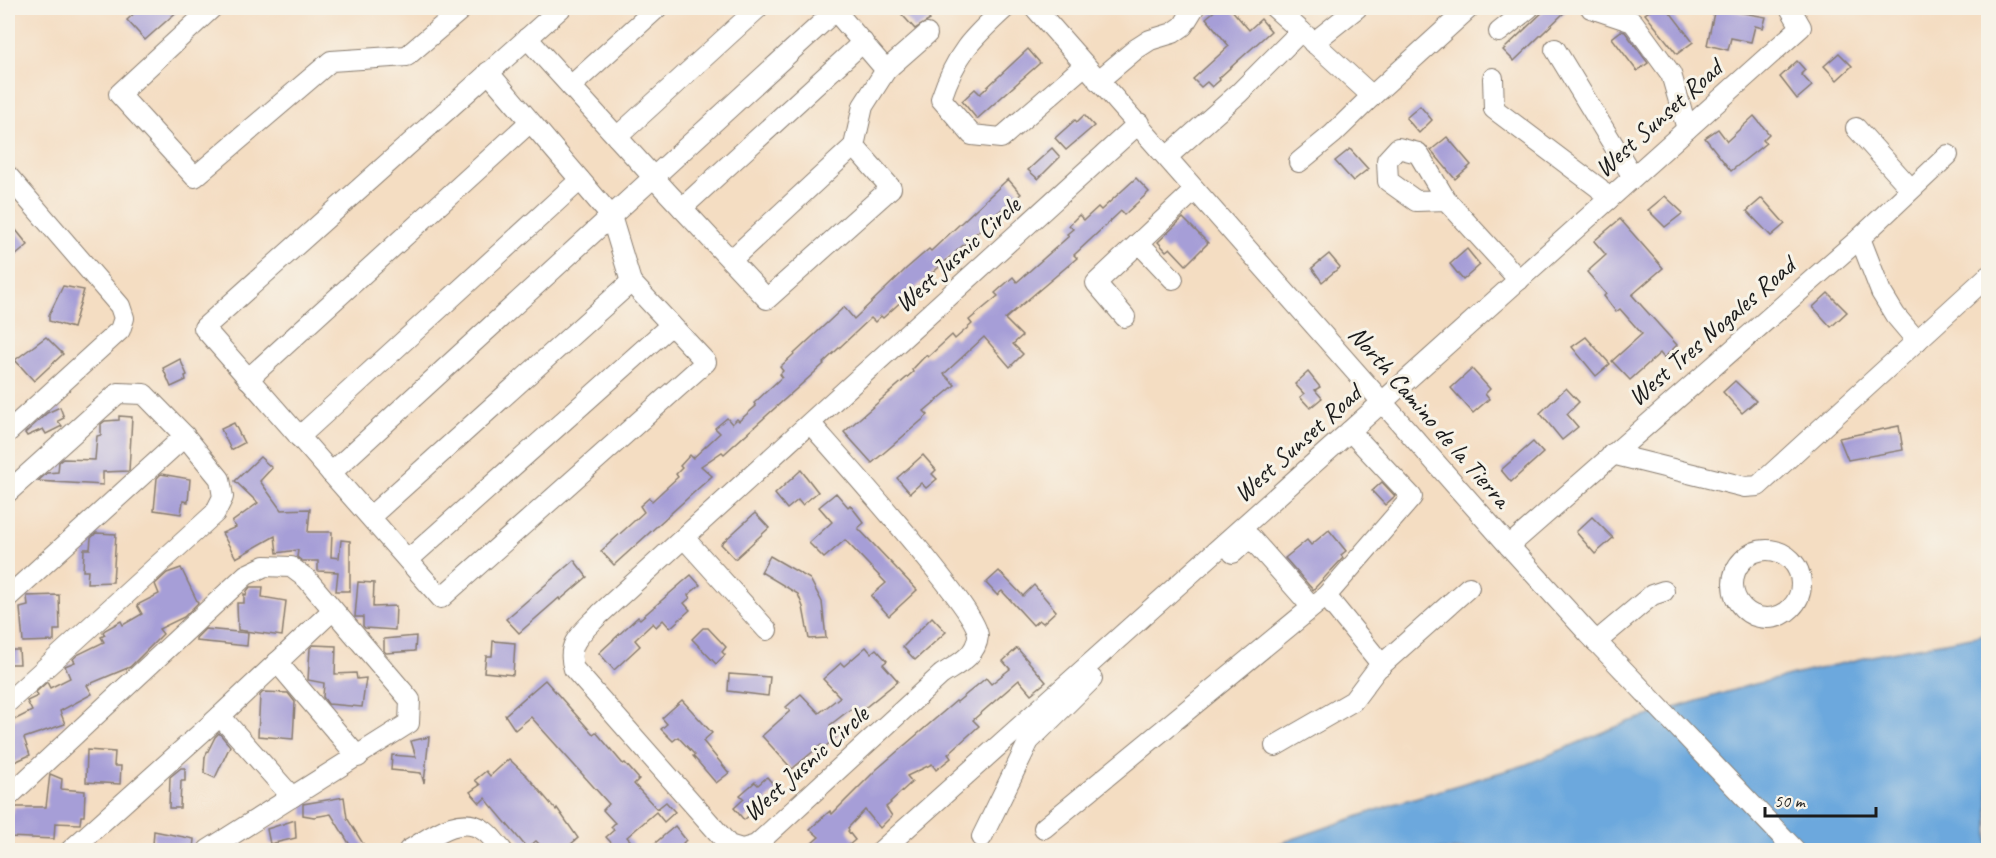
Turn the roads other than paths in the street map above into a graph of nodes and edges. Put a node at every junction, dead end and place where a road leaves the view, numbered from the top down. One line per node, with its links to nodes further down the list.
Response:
1 (212, 8): 2 (street)
2 (463, 8)
3 (561, 8): 19 (street)
4 (657, 8): 27 (street)
5 (758, 8): 33 (street)
6 (1005, 8): 22 (street)
7 (1035, 8): 22 (street, North Camino de la Tierra)
8 (1194, 8): 26 (street)
9 (1275, 8): 18 (street)
10 (1357, 8): 18 (street)
11 (1469, 8): 28 (street)
12 (1529, 8): 16 (street)
13 (1591, 8): 32 (street)
14 (1790, 8): 32 (street, West Sunset Road)
15 (834, 9): 20 (street); 40 (street)
16 (1499, 32)
17 (927, 34): 23 (street)
18 (1307, 37): 28 (street); 36 (street)
19 (527, 38): 24 (street); 27 (street)
20 (862, 42): 23 (street); 46 (street)
21 (1555, 49): 39 (street)
22 (1085, 65): 26 (street, North Camino de la Tierra)
23 (886, 70): 34 (street)
24 (488, 72): 29 (street); 58 (street)
25 (1493, 78): 45 (street)
26 (1098, 81): 30 (street, North Camino de la Tierra)
27 (571, 87): 33 (street)
28 (1371, 97): 37 (street)
29 (530, 122): 41 (street); 58 (street)
30 (1139, 123): 36 (street, North Camino de la Tierra); 60 (street, West Jusnic Circle)
31 (1856, 128): 42 (street)
32 (1687, 129): 39 (street, West Sunset Road)
33 (617, 137): 40 (street)
34 (854, 146): 50 (street); 50 (street)
35 (1948, 155): 42 (street, West Tres Nogales Road)
36 (1168, 156): 43 (street, North Camino de la Tierra)
37 (1299, 162)
38 (8, 176): 62 (street)
39 (1633, 177): 45 (street, West Sunset Road)
40 (654, 178): 46 (street); 47 (street)
41 (580, 180): 47 (street); 64 (street)
42 (1911, 189): 48 (street, West Tres Nogales Road)
43 (1195, 190): 49 (street); 59 (street, North Camino de la Tierra)
44 (1446, 200): 53 (street)
45 (1608, 200): 53 (street, West Sunset Road)
46 (682, 208): 50 (street)
47 (611, 216): 54 (street); 66 (street)
48 (1860, 238): 57 (street); 65 (street, West Tres Nogales Road)
49 (1138, 243): 52 (street); 55 (street)
50 (731, 260)
51 (1989, 276): 57 (street)
52 (1173, 279)
53 (1519, 280): 59 (street, West Sunset Road)
54 (631, 282): 56 (street); 68 (street)
55 (1125, 317)
56 (671, 325): 71 (street); 71 (street)
57 (1917, 341): 65 (street)
58 (248, 379): 64 (street)
59 (1382, 403): 61 (street, West Sunset Road); 70 (street, North Camino de la Tierra)
60 (810, 423): 69 (street, West Jusnic Circle); 93 (street, West Jusnic Circle)
61 (1350, 431): 75 (street); 94 (street, West Sunset Road)
62 (8, 432)
63 (184, 436): 67 (street); 74 (street); 81 (street)
64 (299, 437): 66 (street)
65 (1611, 454): 70 (street, West Tres Nogales Road)
66 (331, 473): 68 (street)
67 (8, 492)
68 (370, 517): 71 (street)
69 (685, 539): 77 (street); 93 (street, West Jusnic Circle)
70 (1509, 546): 78 (street, North Camino de la Tierra)
71 (408, 560)
72 (1469, 587): 80 (street)
73 (1664, 591): 78 (street)
74 (8, 597)
75 (1319, 601): 80 (street); 87 (street); 88 (street)
76 (333, 610): 79 (street); 84 (street); 85 (street)
77 (767, 630)
78 (1596, 642): 95 (street, North Camino de la Tierra)
79 (277, 662): 82 (street); 84 (street)
80 (1382, 665): 83 (street)
81 (8, 702)
82 (220, 716): 86 (street); 89 (street)
83 (1275, 746)
84 (358, 757): 86 (street)
85 (8, 797)
86 (292, 797): 90 (street)
87 (1044, 828)
88 (982, 837)
89 (71, 850)
90 (208, 850)
91 (409, 850): 92 (street)
92 (502, 850)
93 (742, 850)
94 (882, 850)
95 (1796, 850)

